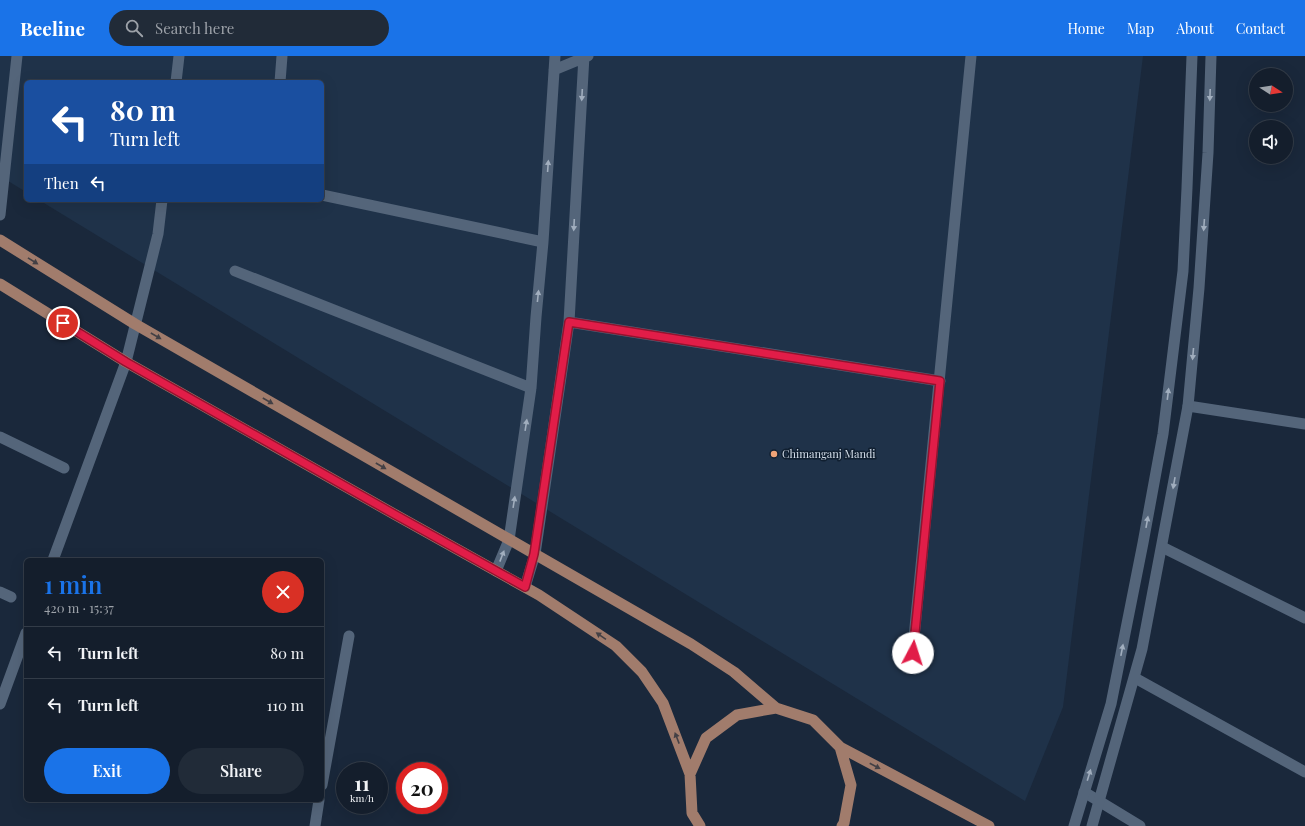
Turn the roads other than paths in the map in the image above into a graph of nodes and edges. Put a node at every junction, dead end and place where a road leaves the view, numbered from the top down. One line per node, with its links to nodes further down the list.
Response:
1 (17, 56): 14 (street)
2 (179, 56): 10 (street)
3 (282, 56): 11 (street)
4 (555, 56): 9 (street)
5 (971, 56): 22 (street)
6 (1192, 56): 47 (street, one-way to 6)
7 (1211, 56): 24 (street, one-way to 24)
8 (585, 57): 9 (street); 19 (street, one-way to 19)
9 (554, 70): 16 (street, one-way to 9)
10 (176, 80)
11 (280, 80)
12 (324, 195): 16 (street)
13 (162, 202): 20 (street)
14 (0, 215)
15 (0, 240): 20 (main road, one-way to 20)
16 (543, 242): 23 (street, one-way to 16)
17 (235, 271): 23 (street)
18 (0, 284): 21 (main road)
19 (569, 322): 22 (street); 30 (street)
20 (135, 324): 21 (street); 28 (main road, one-way to 28)
21 (126, 362): 31 (street); 32 (main road)
22 (940, 381): 39 (street)
23 (531, 388): 28 (street, one-way to 23)
24 (1188, 406): 25 (street); 29 (street, one-way to 29)
25 (1305, 424)
26 (0, 437): 27 (street)
27 (64, 468)
28 (508, 540): 30 (main road); 32 (street, one-way to 28)
29 (1162, 547): 36 (street); 40 (street)
30 (534, 554): 33 (street); 42 (main road)
31 (54, 558)
32 (496, 571): 33 (main road)
33 (525, 587): 46 (main road, one-way to 33)
34 (0, 592): 35 (street)
35 (11, 597)
36 (1305, 618)
37 (349, 636): 45 (street)
38 (24, 638): 41 (street)
39 (911, 668)
40 (1134, 678): 44 (street); 48 (street)
41 (0, 704)
42 (776, 708): 43 (main road); 46 (main road)
43 (840, 748): 54 (main road); 55 (main road, one-way to 55)
44 (1305, 772)
45 (324, 774)
46 (690, 774): 50 (main road)
47 (1084, 792): 48 (street); 56 (street)
48 (1099, 801): 57 (street); 58 (street)
49 (319, 802): 51 (street)
50 (692, 813): 52 (main road); 53 (main road)
51 (315, 826)
52 (693, 826)
53 (700, 826)
54 (842, 826)
55 (989, 826)
56 (1074, 826)
57 (1092, 826)
58 (1140, 826)

